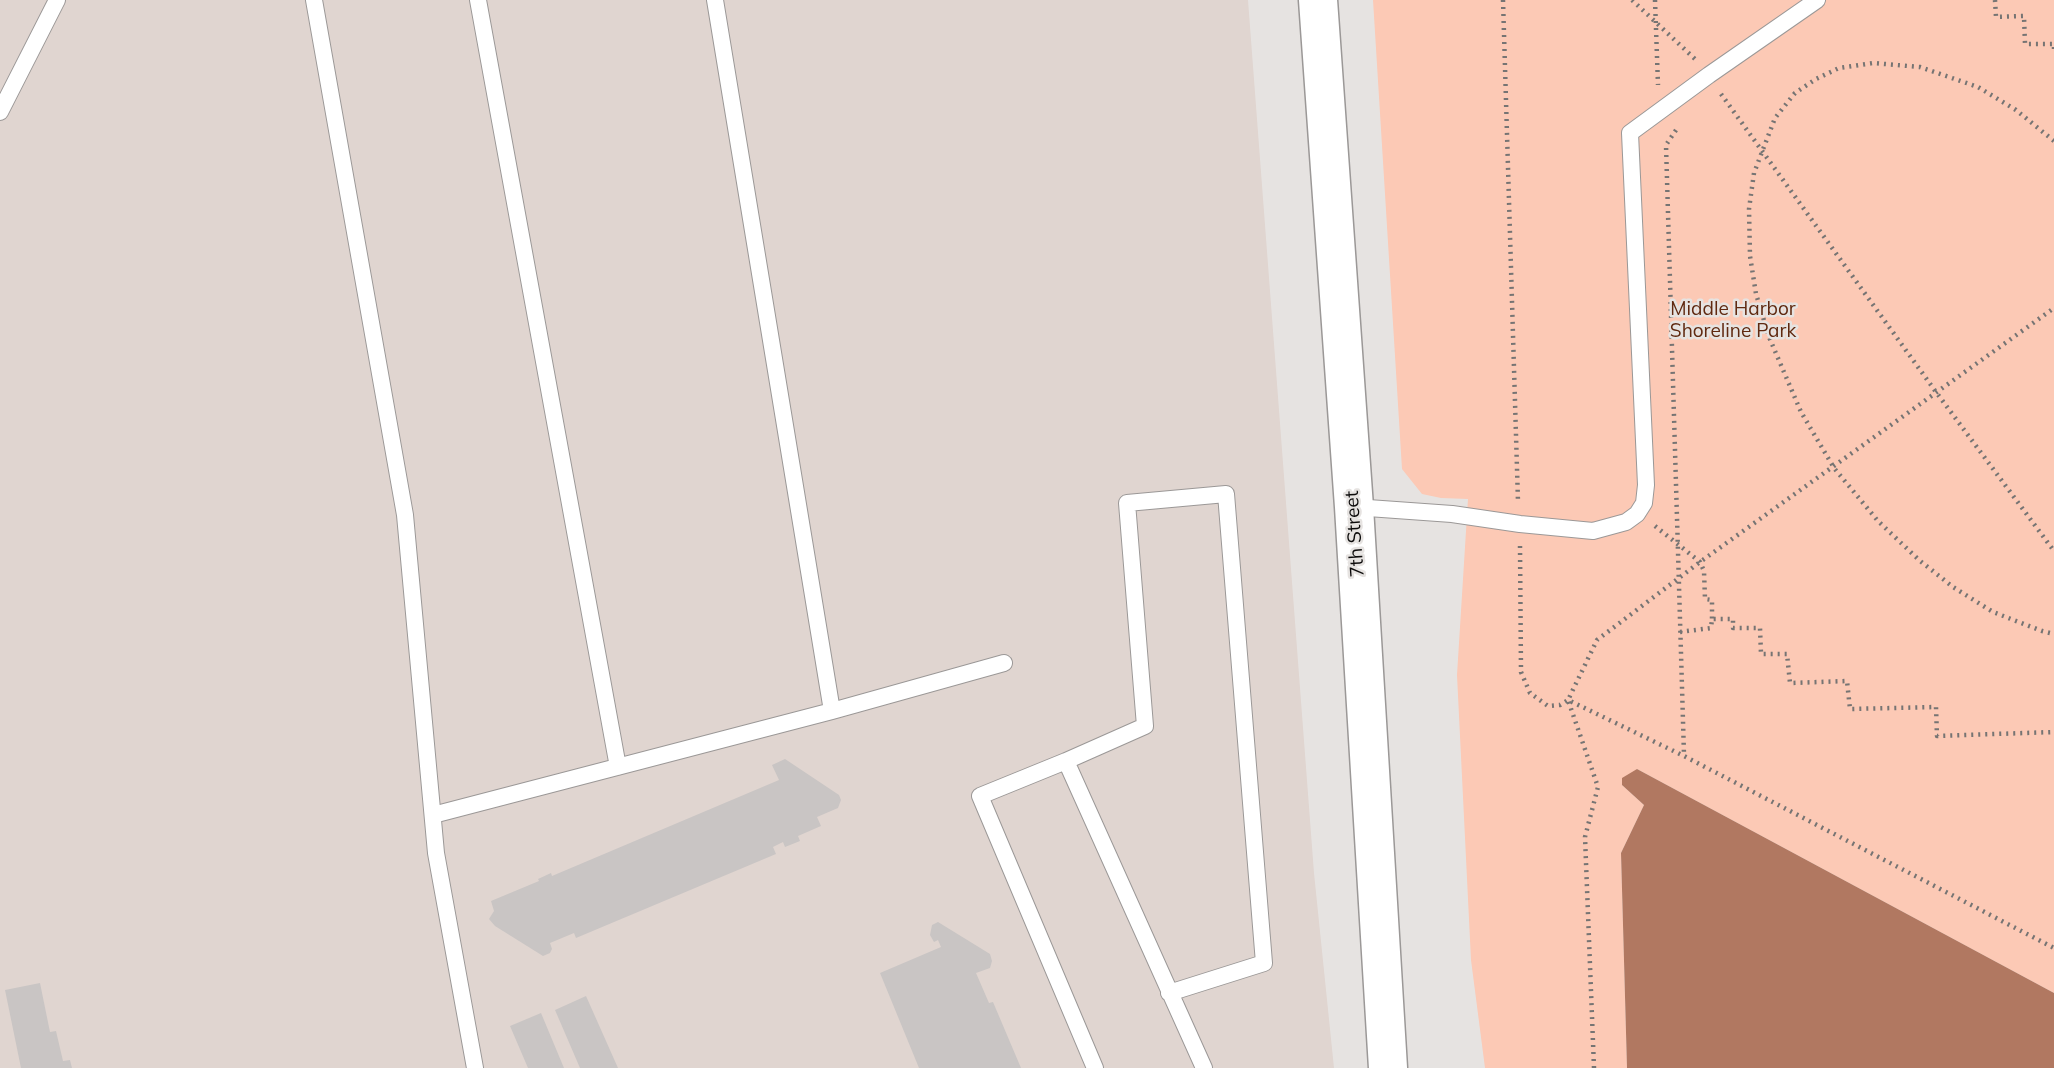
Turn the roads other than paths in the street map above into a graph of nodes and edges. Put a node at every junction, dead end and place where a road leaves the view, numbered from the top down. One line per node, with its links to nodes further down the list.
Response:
1 (57, 0): 7 (lane)
2 (314, 0): 13 (lane)
3 (478, 0): 12 (lane)
4 (715, 0): 10 (lane)
5 (1318, 0): 8 (street, 7th Street)
6 (1817, 0): 8 (lane)
7 (0, 112)
8 (1354, 507): 18 (street, 7th Street)
9 (1004, 663): 10 (lane)
10 (832, 711): 12 (lane)
11 (1066, 761): 14 (lane); 14 (lane); 16 (lane)
12 (618, 767): 13 (lane)
13 (433, 815): 15 (lane)
14 (1169, 993): 17 (lane)
15 (475, 1068)
16 (1095, 1068)
17 (1204, 1068)
18 (1388, 1068)

